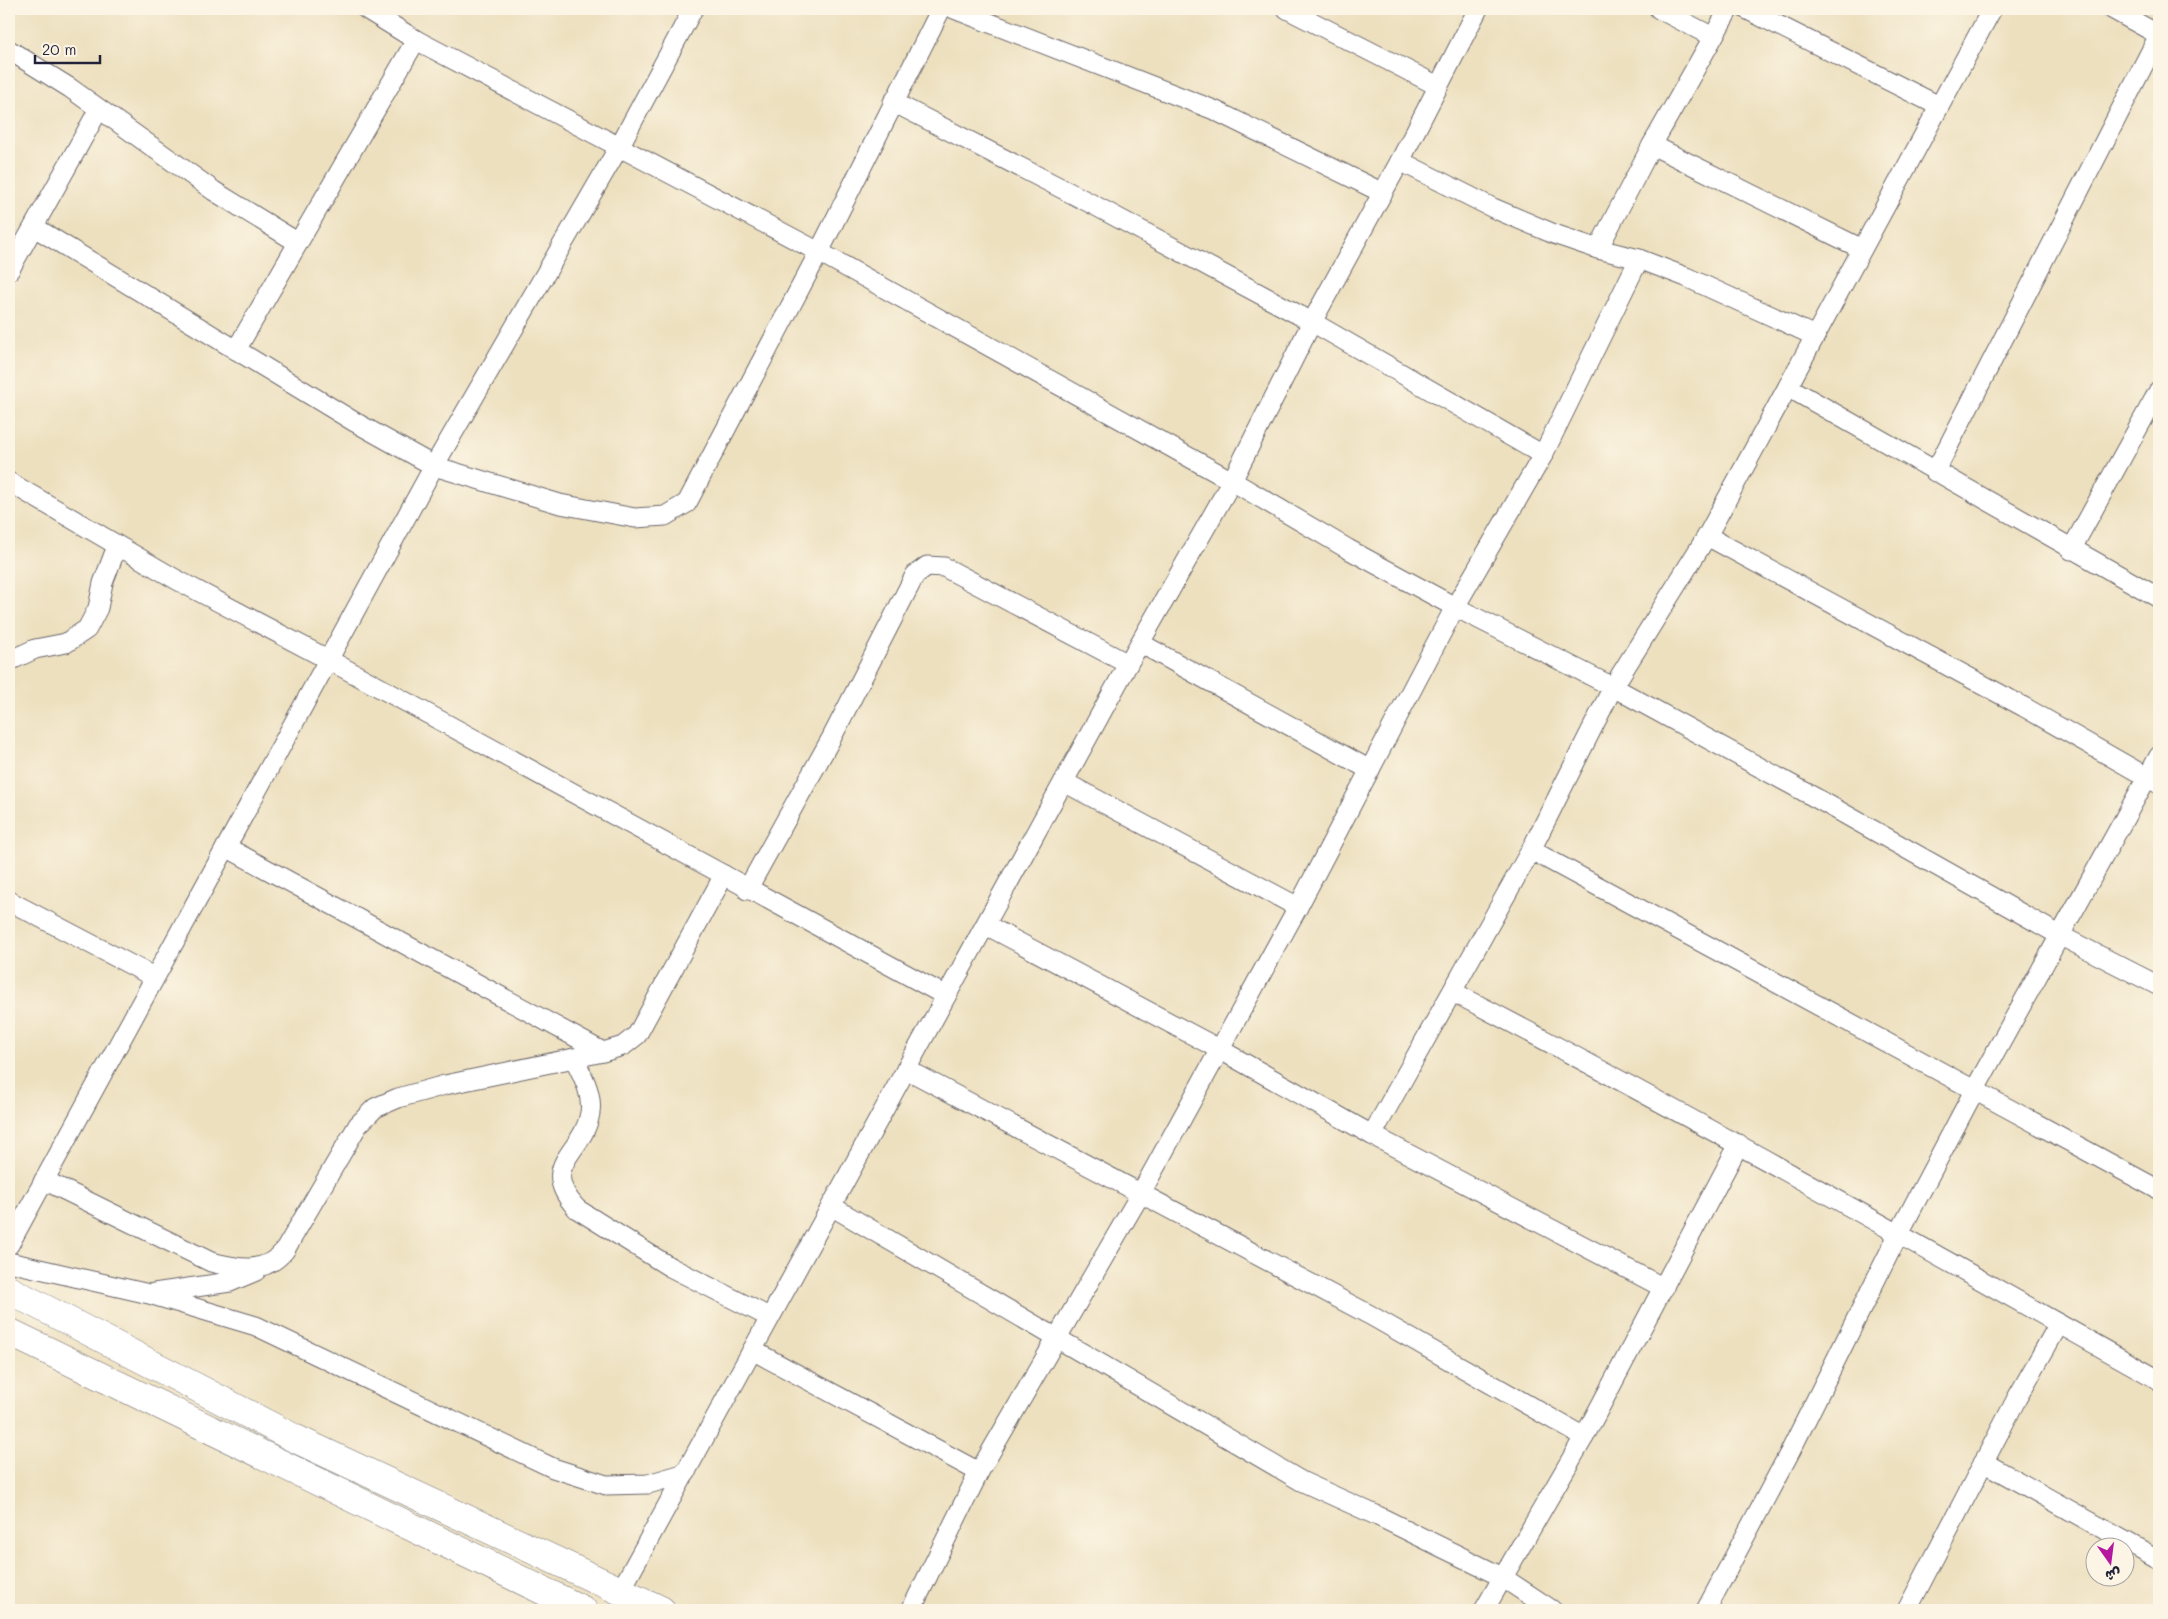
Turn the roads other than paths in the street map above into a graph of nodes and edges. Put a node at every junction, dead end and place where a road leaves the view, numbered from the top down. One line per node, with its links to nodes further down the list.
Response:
1 (366, 9): 14 (street)
2 (694, 9): 21 (street)
3 (941, 9): 17 (street)
4 (954, 9): 23 (street)
5 (1287, 9): 16 (street)
6 (1478, 9): 16 (street)
7 (1659, 9): 13 (street)
8 (1729, 9): 13 (street)
9 (1746, 9): 18 (street)
10 (1992, 9): 18 (street)
11 (2112, 9): 12 (street)
12 (2159, 35): 38 (street)
13 (1713, 37): 20 (street)
14 (416, 40): 21 (street); 25 (street)
15 (9, 50): 19 (street)
16 (1438, 86): 22 (street)
17 (893, 102): 28 (street); 31 (street)
18 (1939, 106): 27 (street)
19 (99, 109): 24 (street); 25 (street)
20 (1652, 145): 26 (street); 27 (street)
21 (618, 147): 28 (street); 37 (street)
22 (1400, 161): 23 (street); 26 (street)
23 (1383, 193): 31 (street)
24 (34, 227): 30 (street); 33 (street)
25 (297, 242): 33 (street)
26 (1598, 249): 29 (street)
27 (1862, 249): 32 (street)
28 (819, 252): 37 (street); 39 (street)
29 (1639, 259): 32 (street); 36 (street)
30 (9, 271)
31 (1312, 322): 36 (street); 39 (street)
32 (1815, 336): 34 (street)
33 (236, 350): 37 (street)
34 (1788, 387): 38 (street); 41 (street)
35 (2159, 390): 43 (street)
36 (1543, 455): 45 (street)
37 (434, 466): 47 (street)
38 (1935, 472): 43 (street)
39 (1232, 481): 45 (street); 46 (street)
40 (9, 482): 42 (street)
41 (1707, 536): 50 (street); 53 (street)
42 (117, 546): 47 (street); 48 (street)
43 (2071, 550): 44 (street)
44 (2159, 598)
45 (1455, 607): 50 (street); 52 (street)
46 (1140, 643): 49 (street); 52 (street)
47 (329, 660): 55 (street); 57 (street)
48 (9, 661)
49 (1128, 664): 54 (street); 58 (street)
50 (1613, 687): 56 (street); 62 (street)
51 (2159, 756): 53 (street)
52 (1370, 770): 60 (street)
53 (2153, 781): 62 (street)
54 (1064, 782): 60 (street); 61 (street)
55 (226, 847): 63 (street); 68 (street)
56 (1531, 850): 65 (street); 71 (street)
57 (724, 875): 58 (street); 68 (street)
58 (747, 890): 66 (street)
59 (9, 900): 63 (street)
60 (1298, 907): 67 (street)
61 (986, 925): 66 (street); 67 (street)
62 (2061, 936): 64 (street); 71 (street)
63 (154, 977): 74 (street)
64 (2159, 986)
65 (1453, 992): 72 (street); 73 (street)
66 (946, 996): 70 (street)
67 (1218, 1049): 72 (street); 76 (street)
68 (603, 1052): 69 (street)
69 (574, 1058): 81 (street); 85 (street)
70 (906, 1069): 76 (street); 77 (street)
71 (1974, 1091): 75 (street); 78 (street)
72 (1372, 1136): 82 (street)
73 (1739, 1144): 78 (street); 82 (street)
74 (44, 1180): 79 (street); 81 (street)
75 (2159, 1190)
76 (1141, 1193): 88 (street); 91 (street)
77 (831, 1206): 85 (street); 88 (street)
78 (1899, 1233): 86 (street); 103 (street)
79 (9, 1245)
80 (9, 1262): 84 (street)
81 (268, 1265): 84 (street)
82 (1664, 1288): 91 (street)
83 (9, 1290): 97 (main road)
84 (149, 1294): 94 (street)
85 (769, 1317): 89 (street)
86 (2059, 1324): 90 (street); 92 (street)
87 (9, 1332): 98 (main road)
88 (1056, 1338): 93 (street); 96 (street)
89 (752, 1350): 93 (street); 94 (street)
90 (2159, 1380)
91 (1584, 1437): 96 (street)
92 (1983, 1462): 95 (street); 104 (street)
93 (979, 1472): 100 (street)
94 (686, 1474): 97 (street)
95 (2159, 1560)
96 (1502, 1577): 101 (street); 102 (street)
97 (621, 1590): 99 (main road)
98 (583, 1610)
99 (661, 1610)
100 (911, 1610)
101 (1484, 1610)
102 (1552, 1610)
103 (1706, 1610)
104 (1907, 1610)

